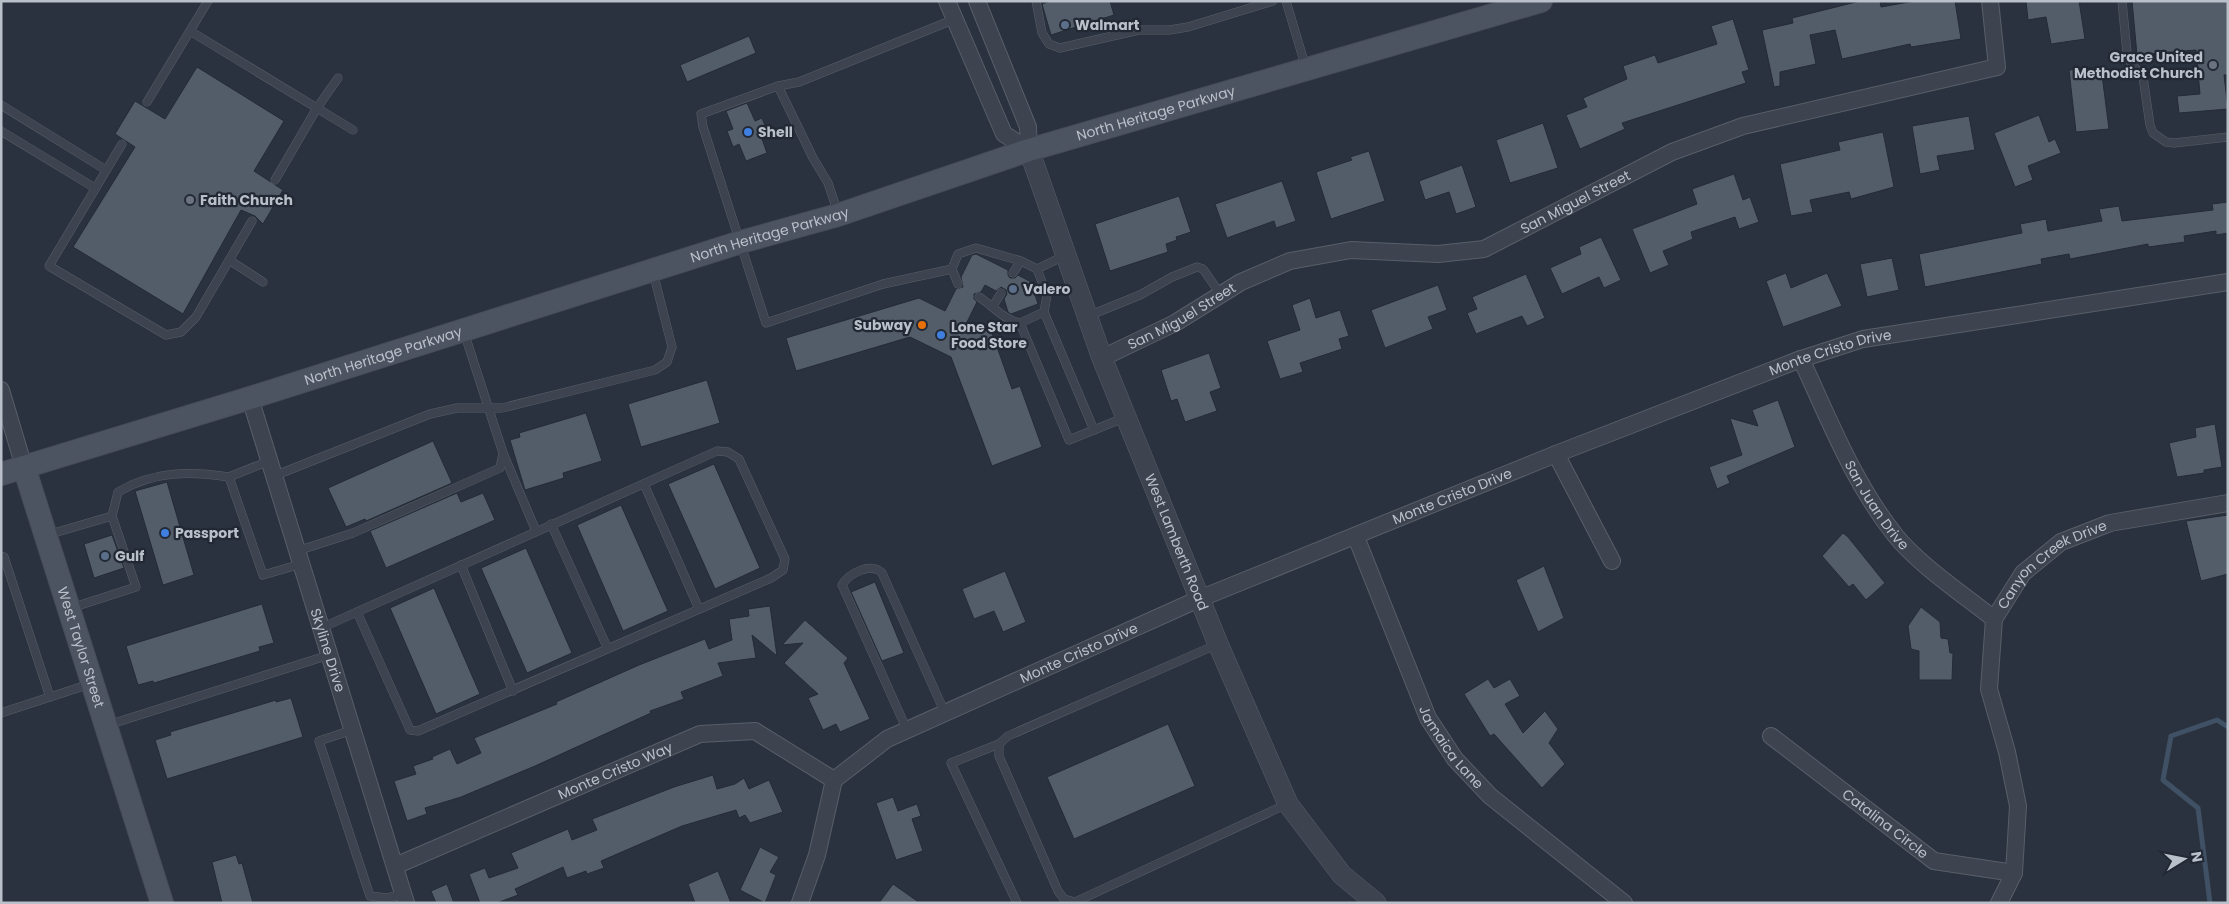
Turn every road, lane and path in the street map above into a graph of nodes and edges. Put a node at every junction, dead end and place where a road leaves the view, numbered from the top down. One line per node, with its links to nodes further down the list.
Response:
1 (208, 1): 11 (lane)
2 (947, 1): 10 (street)
3 (976, 1): 22 (street, West Lamberth Road)
4 (1036, 1): 5 (lane)
5 (1273, 1)
6 (1286, 1): 12 (lane)
7 (1540, 1): 12 (main road, North Heritage Parkway)
8 (1990, 1): 40 (street, San Miguel Street)
9 (2122, 1): 20 (lane)
10 (954, 19): 14 (lane); 22 (street)
11 (190, 31): 15 (lane); 17 (lane)
12 (1307, 70): 22 (main road, North Heritage Parkway)
13 (338, 78): 17 (lane)
14 (778, 86): 26 (lane); 28 (lane)
15 (147, 102)
16 (1, 105): 23 (lane)
17 (317, 108): 18 (lane); 24 (lane)
18 (353, 130)
19 (1, 131): 25 (lane)
20 (2228, 136)
21 (122, 144): 23 (lane)
22 (1029, 150): 26 (main road, North Heritage Parkway); 29 (street, West Lamberth Road)
23 (106, 170): 25 (lane)
24 (275, 180)
25 (95, 188): 30 (lane)
26 (838, 215): 28 (main road, North Heritage Parkway)
27 (252, 221): 30 (lane)
28 (741, 242): 32 (lane); 34 (main road, North Heritage Parkway)
29 (1066, 255): 33 (lane); 44 (street, West Lamberth Road)
30 (229, 260): 36 (lane)
31 (1021, 261): 32 (lane); 33 (lane); 35 (lane)
32 (952, 268): 38 (lane)
33 (1037, 269): 43 (lane)
34 (653, 270): 46 (main road, North Heritage Parkway); 51 (lane)
35 (1013, 273)
36 (263, 282)
37 (2228, 282): 48 (street, Monte Cristo Drive)
38 (958, 284)
39 (1001, 293): 42 (lane)
40 (1221, 295): 44 (lane); 47 (street, San Miguel Street)
41 (979, 297): 42 (lane)
42 (993, 306): 45 (lane)
43 (1044, 312): 45 (lane); 53 (lane)
44 (1088, 316): 47 (street, West Lamberth Road)
45 (1020, 323): 53 (lane)
46 (463, 330): 50 (main road, North Heritage Parkway); 51 (lane)
47 (1102, 358): 52 (street, West Lamberth Road)
48 (1801, 359): 55 (street, Monte Cristo Drive); 75 (street, San Juan Drive)
49 (1, 390): 56 (street, West Taylor Street)
50 (250, 398): 56 (main road, North Heritage Parkway); 57 (street, Skyline Drive)
51 (487, 408): 54 (lane); 57 (lane)
52 (1126, 417): 53 (lane); 71 (street, West Lamberth Road)
53 (1094, 430)
54 (503, 454): 64 (lane); 68 (lane)
55 (1556, 454): 66 (street, Monte Cristo Drive); 69 (street)
56 (24, 467): 58 (main road, North Heritage Parkway); 65 (main road, West Taylor Street)
57 (272, 469): 59 (lane); 68 (street, Skyline Drive)
58 (1, 474)
59 (229, 477): 62 (lane); 68 (lane)
60 (644, 484): 63 (lane); 73 (lane); 73 (lane)
61 (2228, 503): 75 (street, Canyon Creek Drive)
62 (112, 516): 65 (lane); 72 (lane)
63 (551, 524): 64 (lane); 78 (lane)
64 (536, 532): 70 (lane)
65 (46, 535): 72 (main road, West Taylor Street)
66 (1356, 537): 71 (street, Monte Cristo Drive); 100 (street, Jamaica Lane)
67 (1, 556): 82 (lane)
68 (299, 557): 76 (street, Skyline Drive)
69 (1612, 561)
70 (461, 565): 74 (lane); 81 (lane)
71 (1199, 599): 77 (street, West Lamberth Road); 84 (street, Monte Cristo Drive)
72 (69, 609): 80 (main road, West Taylor Street)
73 (699, 609): 78 (lane)
74 (357, 612): 76 (lane); 81 (lane)
75 (1994, 619): 93 (street, Canyon Creek Drive)
76 (321, 628): 79 (street, Skyline Drive)
77 (1218, 644): 89 (lane); 91 (street, West Lamberth Road)
78 (608, 649): 81 (lane)
79 (329, 655): 85 (lane); 86 (street, Skyline Drive)
80 (93, 684): 82 (lane); 85 (main road, West Taylor Street)
81 (513, 691)
82 (50, 697): 83 (lane)
83 (1, 713)
84 (945, 713): 87 (street, Monte Cristo Drive); 87 (lane)
85 (106, 726): 96 (main road, West Taylor Street)
86 (352, 730): 92 (street, Skyline Drive); 94 (lane)
87 (907, 730): 90 (street, Monte Cristo Drive)
88 (1771, 736): 93 (street, Catalina Circle)
89 (999, 744): 95 (lane); 98 (lane)
90 (834, 780): 92 (street, Monte Cristo Way); 97 (street)
91 (1288, 804): 95 (lane); 99 (street, West Lamberth Road)
92 (395, 866): 94 (street, Skyline Drive)
93 (2014, 873): 101 (street, Canyon Creek Drive)
94 (405, 899)
95 (1074, 902)
96 (162, 903)
97 (800, 903)
98 (1017, 903)
99 (1376, 903)
100 (1624, 903)
101 (1999, 903)

